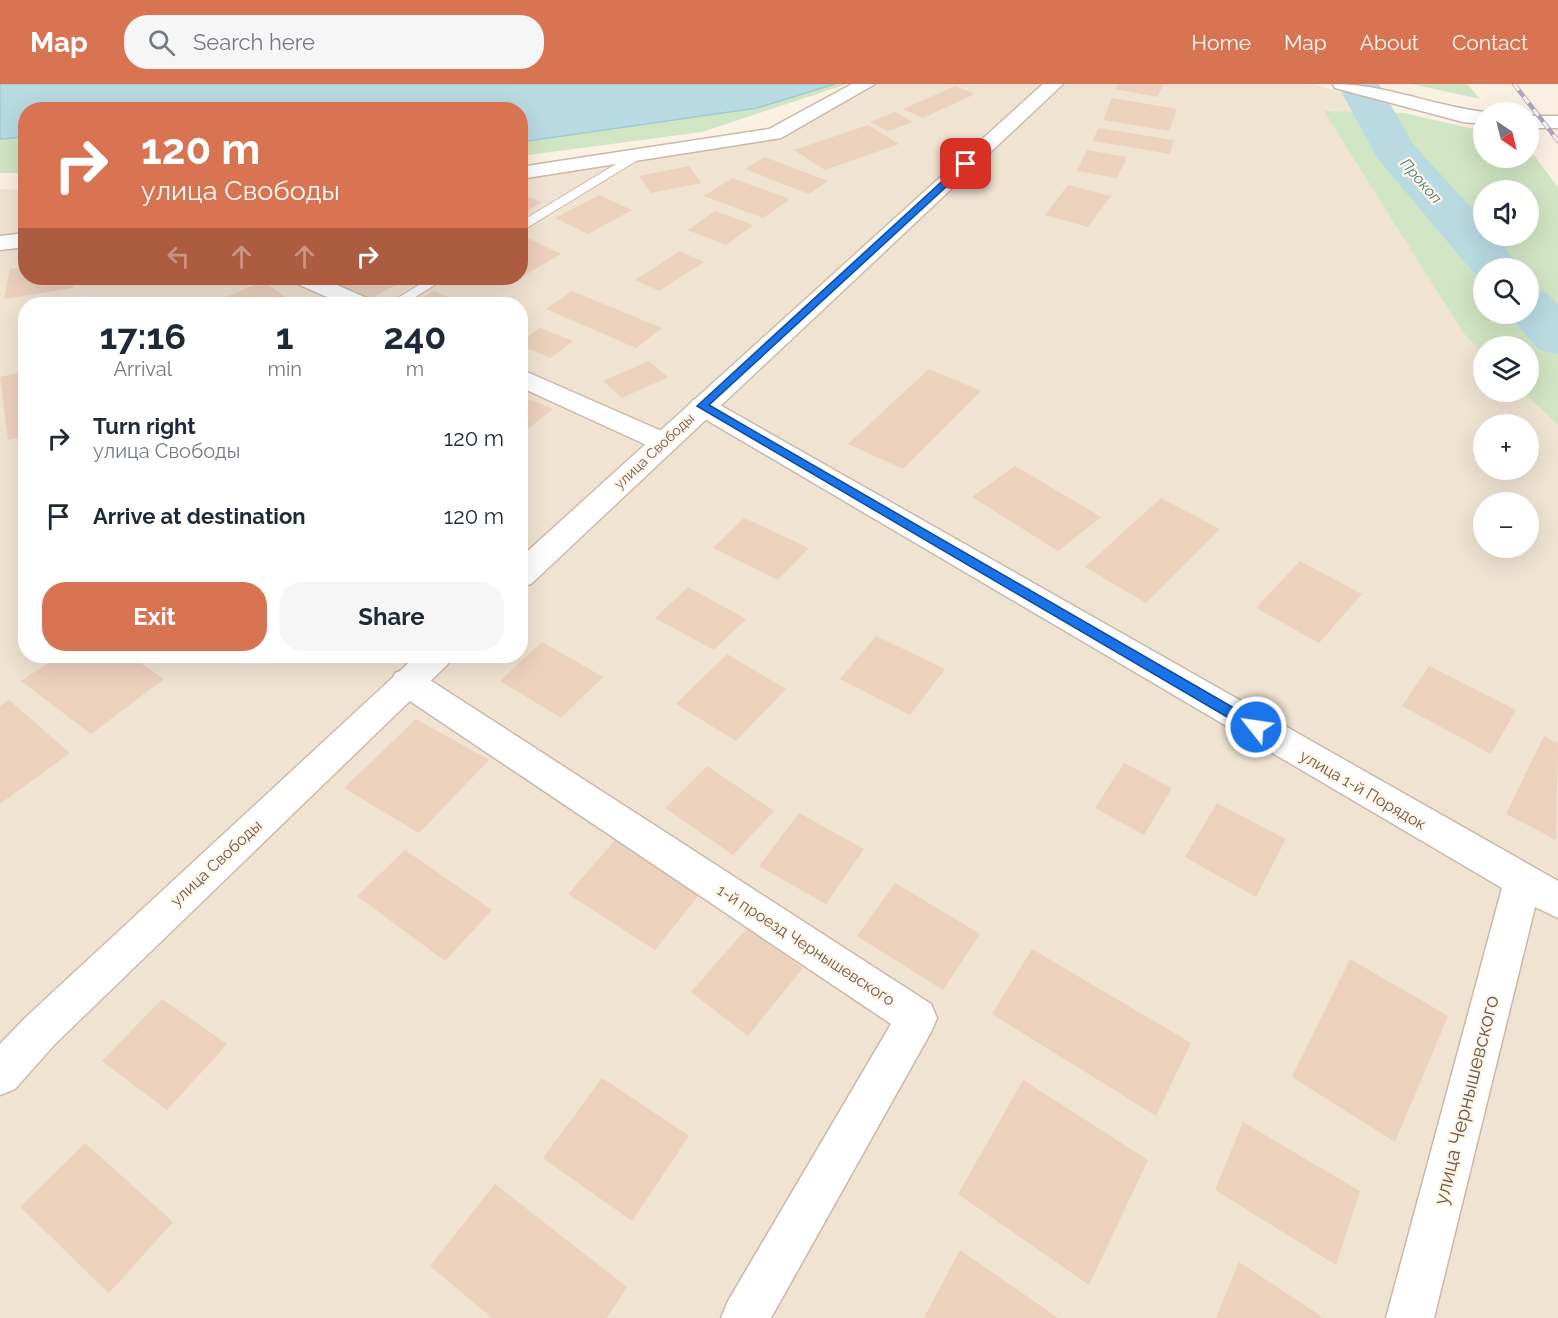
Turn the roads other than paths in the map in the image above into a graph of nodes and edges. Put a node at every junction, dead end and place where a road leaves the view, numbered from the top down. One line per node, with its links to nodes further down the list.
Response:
1 (866, 84): 7 (street)
2 (1054, 84): 17 (street, улица Свободы)
3 (1342, 84): 4 (street)
4 (1473, 117)
5 (1539, 122): 6 (street)
6 (1558, 122)
7 (640, 155): 8 (street); 9 (lane)
8 (528, 172)
9 (528, 223)
10 (18, 241): 11 (street)
11 (0, 243)
12 (319, 285): 14 (street)
13 (427, 285): 15 (lane)
14 (345, 297)
15 (407, 297)
16 (528, 381): 18 (street)
17 (702, 406): 18 (street, улица Свободы); 22 (street, улица 1-й Порядок)
18 (663, 442): 19 (street, улица Свободы)
19 (528, 569)
20 (428, 663): 21 (street, улица Свободы)
21 (407, 682): 24 (street, улица Свободы); 25 (street, 1-й проезд Чернышевского)
22 (1522, 882): 23 (street, улица 1-й Порядок); 26 (street, улица Чернышевского)
23 (1558, 901)
24 (0, 1074)
25 (745, 1318)
26 (1410, 1318)

